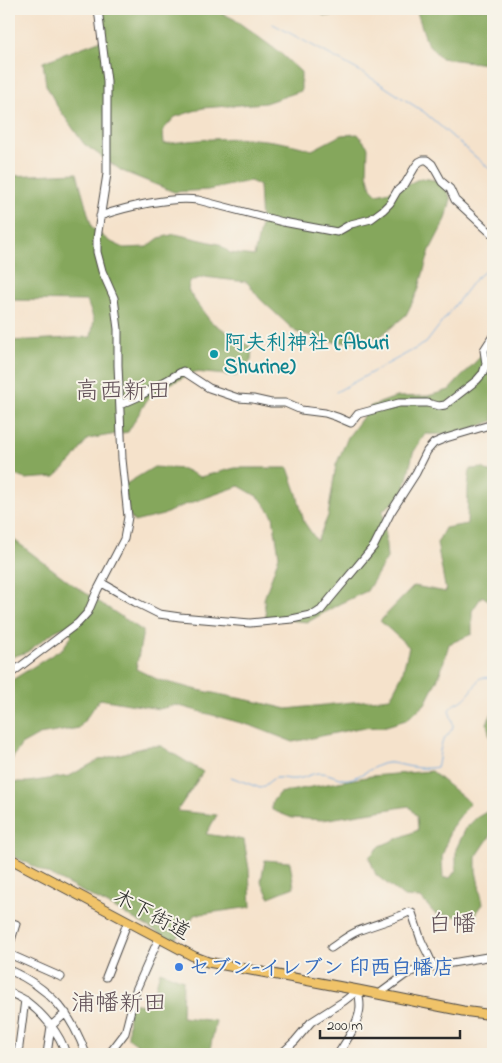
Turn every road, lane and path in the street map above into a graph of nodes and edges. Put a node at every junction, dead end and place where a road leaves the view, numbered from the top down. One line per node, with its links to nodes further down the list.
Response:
1 (98, 9): 2 (street)
2 (100, 216): 3 (street); 5 (street)
3 (493, 235)
4 (493, 336): 5 (street)
5 (120, 405): 7 (street)
6 (493, 424): 7 (street)
7 (102, 583): 8 (street)
8 (9, 675)
9 (9, 858): 10 (main road, 木下街道)
10 (128, 921): 12 (main road, 木下街道); 20 (street)
11 (9, 922): 13 (street)
12 (159, 938): 21 (main road, 木下街道); 32 (street)
13 (9, 946)
14 (331, 948): 17 (street)
15 (9, 954): 19 (street)
16 (493, 956): 17 (street)
17 (433, 966): 23 (street)
18 (9, 970): 25 (street)
19 (61, 977)
20 (106, 977)
21 (357, 990): 23 (main road, 木下街道); 33 (street); 34 (street)
22 (9, 992): 24 (street)
23 (379, 994): 26 (main road, 木下街道)
24 (25, 1000): 27 (street); 28 (street)
25 (66, 1013): 27 (street); 31 (street)
26 (493, 1015)
27 (51, 1026): 29 (street); 30 (street)
28 (18, 1054)
29 (47, 1054)
30 (66, 1054)
31 (86, 1054)
32 (109, 1054)
33 (281, 1054)
34 (338, 1054)

